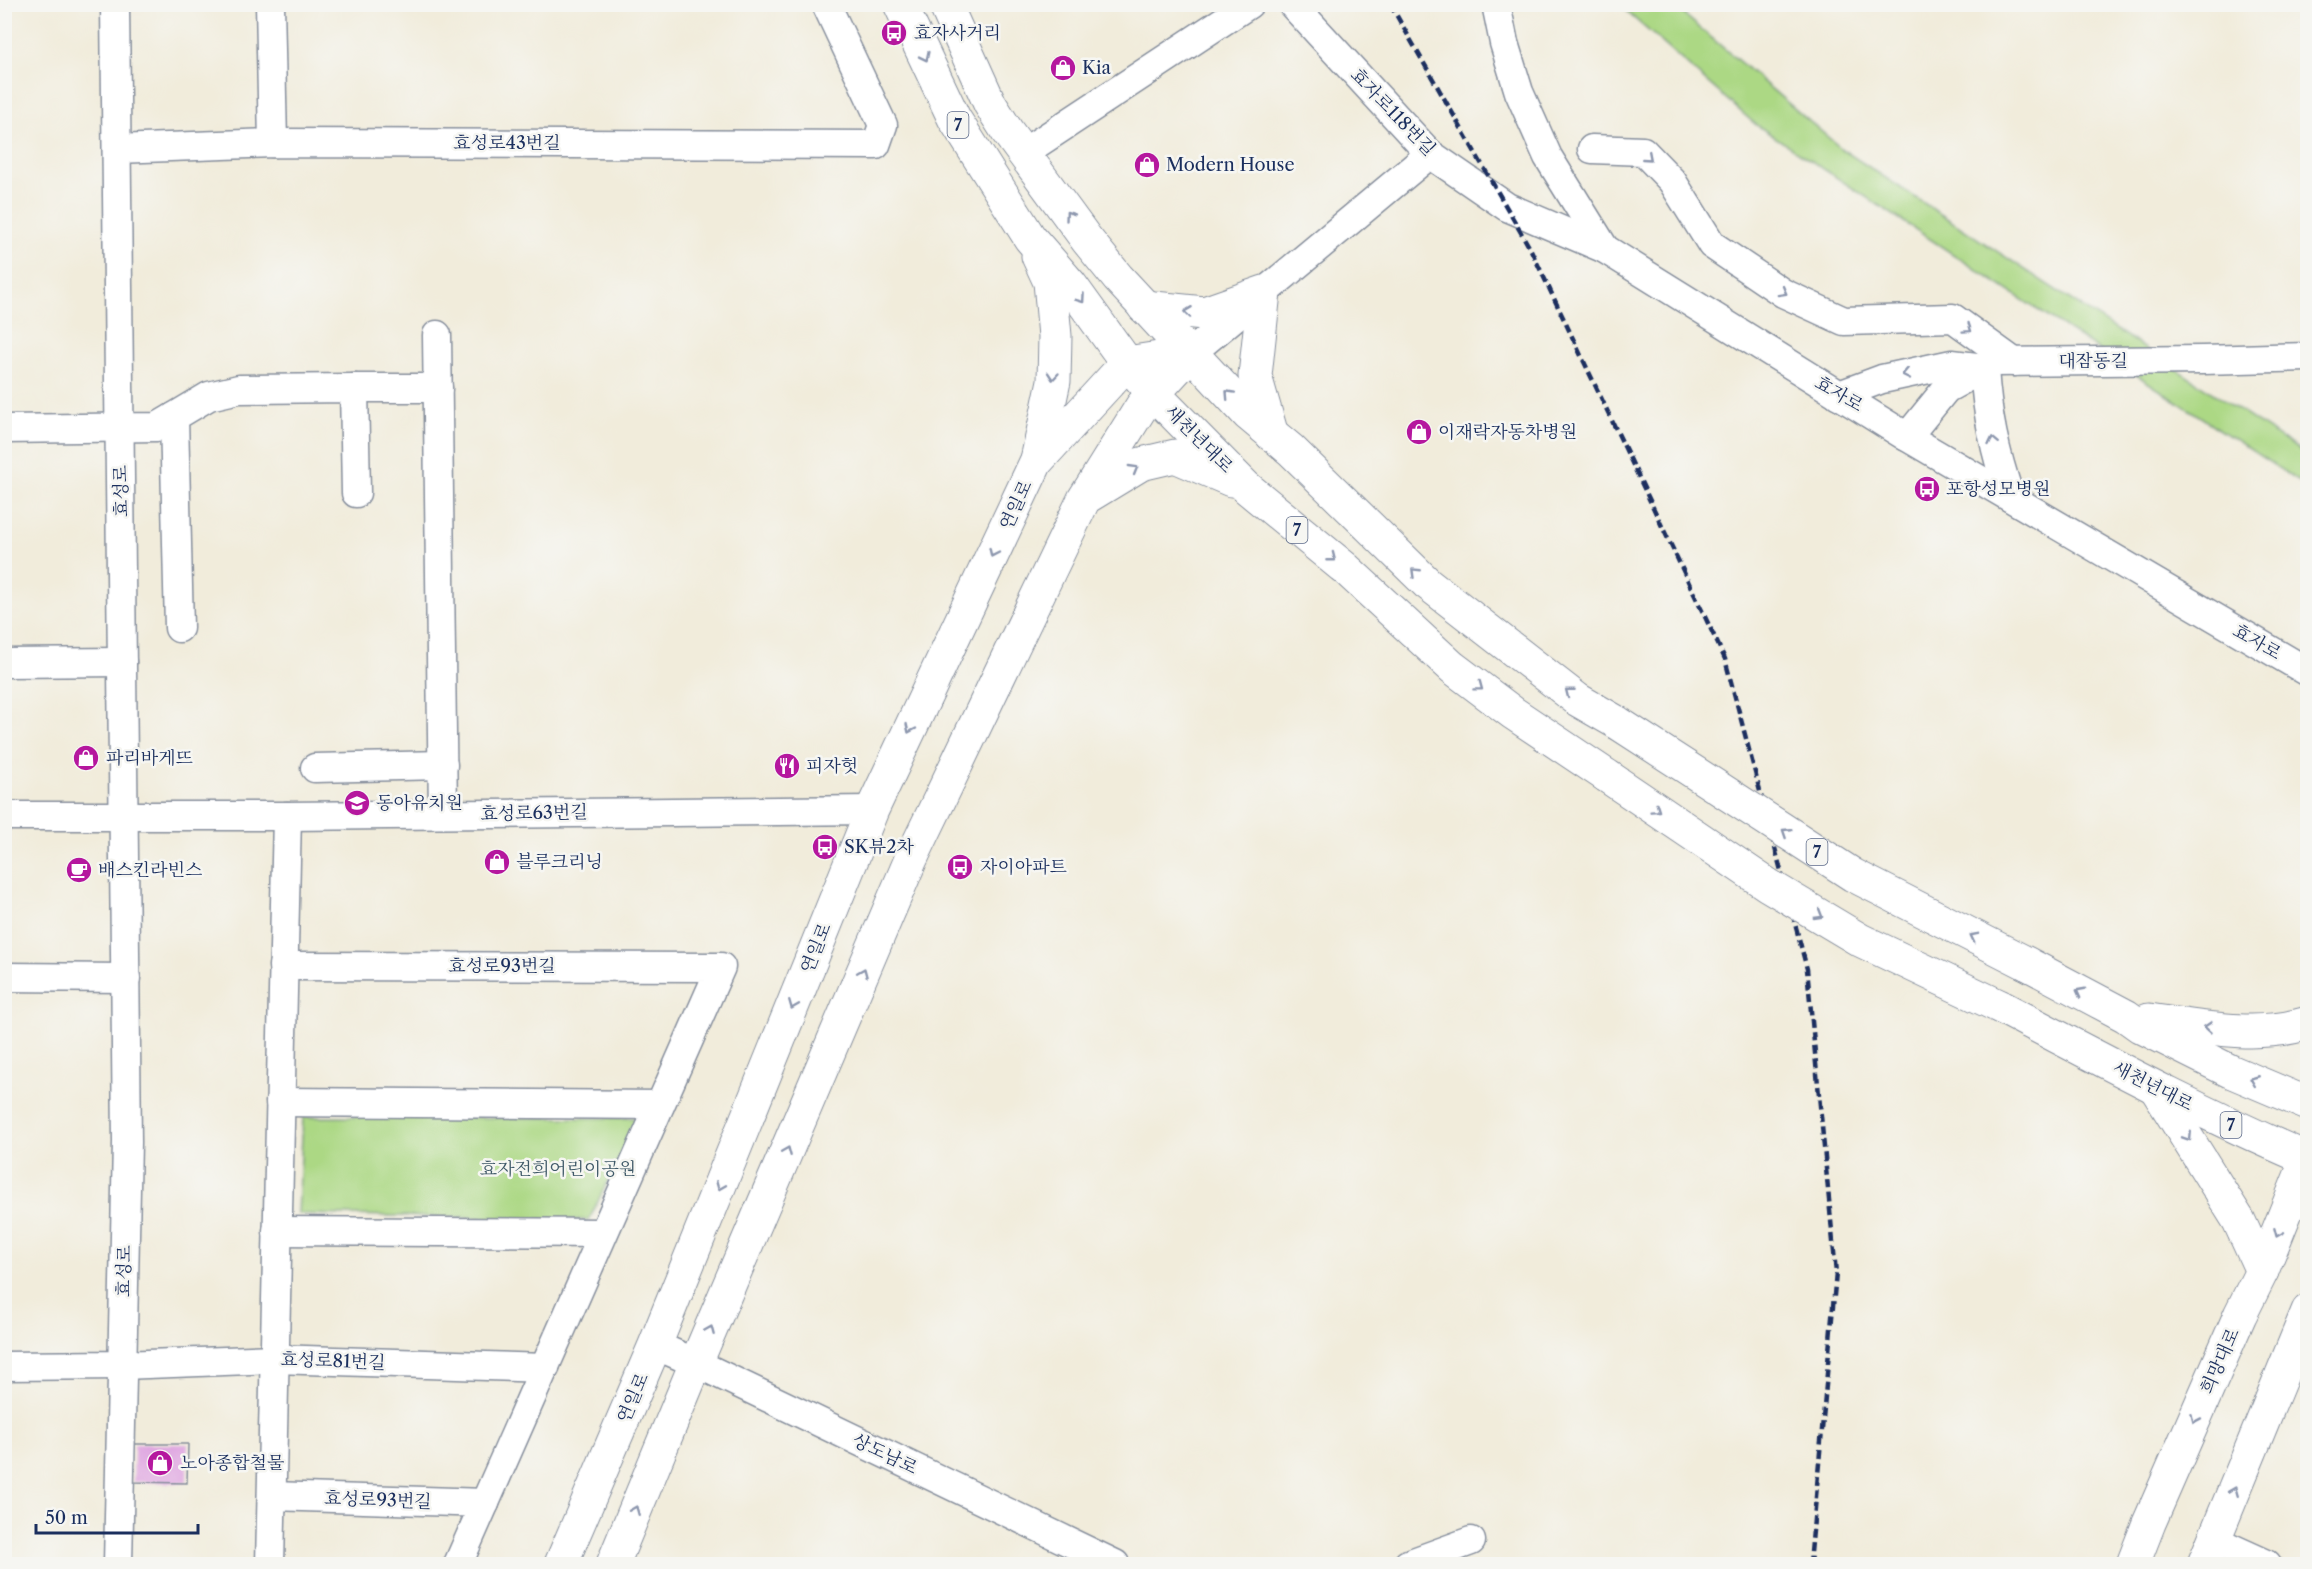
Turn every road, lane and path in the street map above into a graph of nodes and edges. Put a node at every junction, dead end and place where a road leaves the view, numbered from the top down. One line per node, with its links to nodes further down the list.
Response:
1 (115, 4): 11 (street, 효성로)
2 (270, 4): 9 (street)
3 (825, 4): 9 (street, 효성로43번길)
4 (900, 4): 14 (main road, 새천년대로 / 7, one-way to 14)
5 (945, 4): 12 (main road, 7)
6 (1249, 4): 12 (street)
7 (1292, 4): 13 (street, 효자로118번길)
8 (1496, 4): 15 (street, 효자로)
9 (273, 143): 11 (street, 효성로43번길)
10 (1592, 148): 21 (street, one-way to 21)
11 (117, 149): 30 (street, 효성로)
12 (1023, 153): 17 (main road, 7, one-way to 12)
13 (1430, 154): 15 (street, 효자로118번길); 16 (street)
14 (1030, 238): 22 (main road, 새천년대로 / 7, one-way to 22); 33 (main road, one-way to 33)
15 (1605, 249): 27 (street, 효자로)
16 (1264, 292): 17 (main road, one-way to 17); 19 (street); 31 (main road)
17 (1144, 307): 19 (main road, 7)
18 (437, 335): 25 (street)
19 (1191, 353): 22 (main road); 26 (main road); 31 (main road, 7, one-way to 19)
20 (2307, 357): 21 (street, 대잠동길)
21 (2014, 362): 23 (street, 대잠동길)
22 (1126, 363): 26 (main road, 새천년대로 / 7); 33 (main road, 연일로)
23 (1984, 368): 27 (street, one-way to 27); 32 (street, 대잠동길); 36 (street, one-way to 23)
24 (354, 388): 25 (street); 28 (street); 35 (street)
25 (438, 388): 42 (street)
26 (1154, 394): 34 (main road, 새천년대로 / 7); 37 (main road)
27 (1839, 395): 32 (street, 효자로)
28 (174, 417): 30 (street); 38 (street)
29 (4, 429): 30 (street)
30 (120, 429): 39 (street, 효성로)
31 (1272, 435): 52 (main road, 7, one-way to 31, bridge)
32 (1907, 436): 36 (street, 효자로)
33 (1036, 462): 44 (main road, 연일로, one-way to 44)
34 (1246, 487): 37 (main road, one-way to 34); 56 (main road, 새천년대로 / 7, one-way to 56, bridge)
35 (356, 493)
36 (2010, 497): 41 (street, 효자로)
37 (1084, 499): 67 (main road, one-way to 37)
38 (179, 628)
39 (122, 662): 40 (street); 48 (street, 효성로)
40 (4, 663)
41 (2307, 672)
42 (443, 765): 43 (street); 45 (street)
43 (315, 768)
44 (872, 810): 45 (street, 효성로63번길); 65 (main road, 연일로, one-way to 65)
45 (443, 814): 47 (street, 효성로63번길)
46 (4, 816): 48 (street, 효성로63번길)
47 (287, 816): 48 (street, 효성로63번길); 49 (street)
48 (124, 817): 51 (street, 효성로)
49 (283, 966): 57 (street); 59 (street, 효성로93번길)
50 (4, 977): 51 (street)
51 (126, 978): 68 (street, 효성로)
52 (2126, 1016): 53 (main road, one-way to 52); 55 (main road, 7)
53 (2307, 1023)
54 (2307, 1040): 55 (main road)
55 (2202, 1057): 58 (main road, 7, one-way to 55)
56 (2156, 1088): 60 (main road, 새천년대로 / 7); 63 (main road, one-way to 63)
57 (280, 1102): 59 (street); 61 (street)
58 (2307, 1104)
59 (660, 1106): 62 (street)
60 (2307, 1158): 63 (main road, 희망대로, one-way to 63)
61 (277, 1231): 62 (street); 66 (street)
62 (603, 1233): 70 (street)
63 (2262, 1270): 82 (main road, 희망대로, one-way to 82)
64 (2304, 1327): 74 (main road, one-way to 64)
65 (655, 1345): 67 (street, 상도남로); 78 (main road, 연일로)
66 (275, 1359): 68 (street, 효성로81번길); 70 (street, 효성로81번길); 71 (street)
67 (696, 1363): 79 (main road, one-way to 67); 80 (street, 상도남로)
68 (122, 1365): 69 (street, 효성로81번길); 75 (street, 효성로)
69 (4, 1366)
70 (545, 1368): 72 (street)
71 (272, 1496): 72 (street, 효성로93번길); 76 (street)
72 (485, 1503): 77 (street)
73 (1471, 1541): 81 (street)
74 (2209, 1552): 83 (street)
75 (118, 1564)
76 (270, 1564)
77 (458, 1564)
78 (561, 1564)
79 (613, 1564)
80 (1115, 1564)
81 (1408, 1564)
82 (2133, 1564)
83 (2267, 1564)

